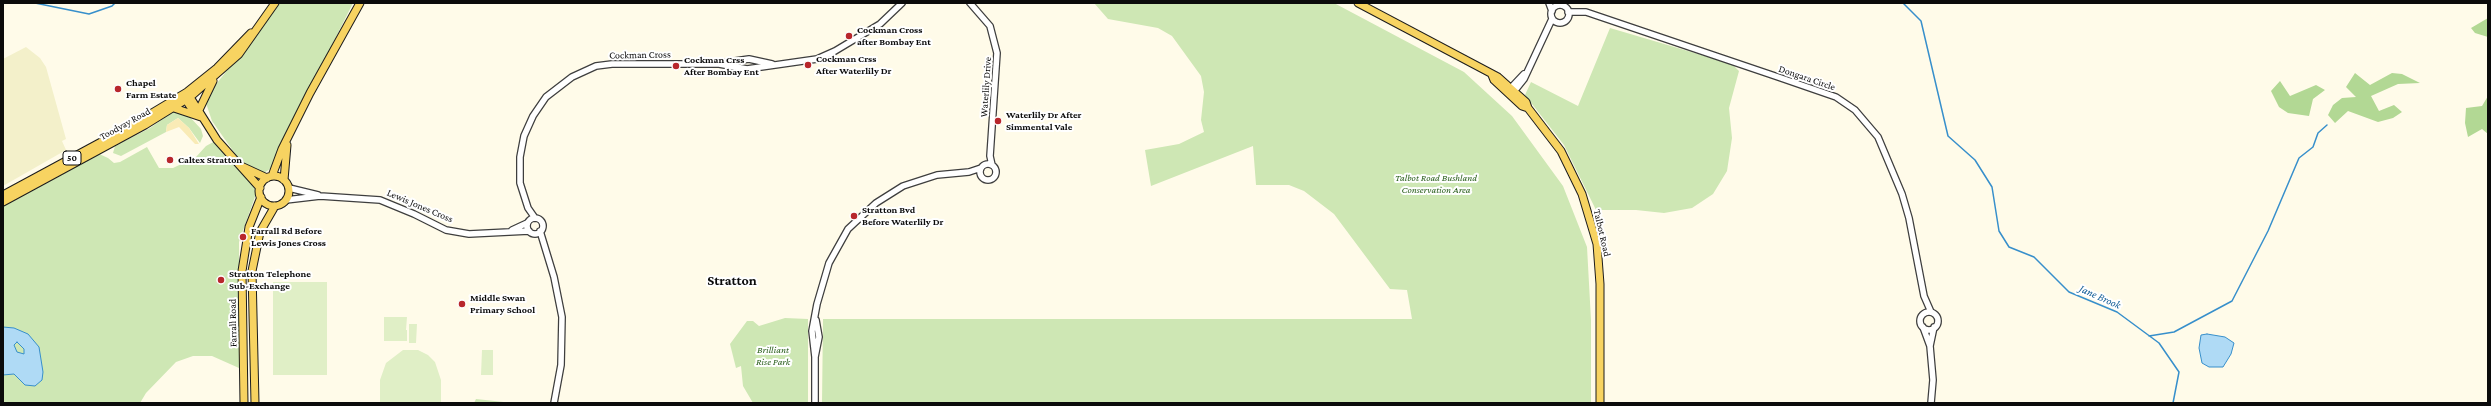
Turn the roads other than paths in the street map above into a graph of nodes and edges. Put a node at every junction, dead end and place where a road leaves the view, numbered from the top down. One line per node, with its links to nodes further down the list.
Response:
1 (275, 3): 9 (main road, Toodyay Road / 50)
2 (360, 3): 17 (main road)
3 (902, 3): 11 (street, Cockman Cross)
4 (970, 3): 18 (street, Waterlily Drive)
5 (1358, 3): 13 (main road, Talbot Road)
6 (1552, 6): 7 (street); 8 (street)
7 (1568, 14): 8 (street); 39 (street, Dongara Circle)
8 (1554, 21): 13 (street)
9 (258, 27): 12 (main road, Toodyay Road / 50); 14 (main road, Toodyay Road / 50)
10 (719, 64): 11 (street, Cockman Cross); 11 (street, Cockman Cross); 34 (street, Cockman Cross)
11 (773, 64)
12 (215, 77): 14 (main road, Toodyay Road / 50); 16 (main road)
13 (1512, 92): 49 (main road, Talbot Road)
14 (187, 96): 15 (main road, Toodyay Road / 50); 16 (main road); 28 (main road, Toodyay Road / 50)
15 (174, 108): 16 (main road); 32 (main road, Toodyay Road / 50)
16 (199, 114): 19 (main road)
17 (288, 139): 24 (main road); 25 (main road)
18 (990, 156): 20 (street, Waterlily Drive); 21 (street, Waterlily Drive)
19 (241, 165): 24 (main road); 26 (main road)
20 (992, 165): 21 (street); 23 (street)
21 (983, 167): 22 (street); 23 (street)
22 (969, 172): 23 (street); 48 (street)
23 (981, 175)
24 (270, 177): 25 (main road); 26 (main road)
25 (284, 180): 27 (main road)
26 (260, 188): 30 (main road, Farrall Road)
27 (289, 188): 29 (street, Lewis Jones Cross); 31 (main road)
28 (3, 195)
29 (320, 196): 31 (street, Lewis Jones Cross); 37 (street, Lewis Jones Cross)
30 (261, 197): 33 (main road); 45 (main road, Farrall Road)
31 (286, 200): 33 (main road)
32 (3, 202)
33 (275, 206): 46 (main road, Farrall Road)
34 (528, 208): 35 (street, Cockman Cross); 36 (street, Cockman Cross)
35 (535, 218): 36 (street, Lewis Jones Cross); 38 (street, Cockman Cross)
36 (528, 222): 37 (street, Lewis Jones Cross); 38 (street, Cockman Cross)
37 (512, 230): 38 (street, Lewis Jones Cross)
38 (535, 232): 47 (street)
39 (1924, 296): 40 (street, Dongara Circle); 41 (street, Dongara Circle)
40 (1931, 312): 41 (street); 43 (street)
41 (1922, 314): 42 (street)
42 (1923, 327): 43 (street); 44 (street)
43 (1934, 327): 44 (street)
44 (1930, 346): 50 (street)
45 (244, 403)
46 (255, 403)
47 (554, 403)
48 (815, 403)
49 (1600, 403)
50 (1931, 403)

